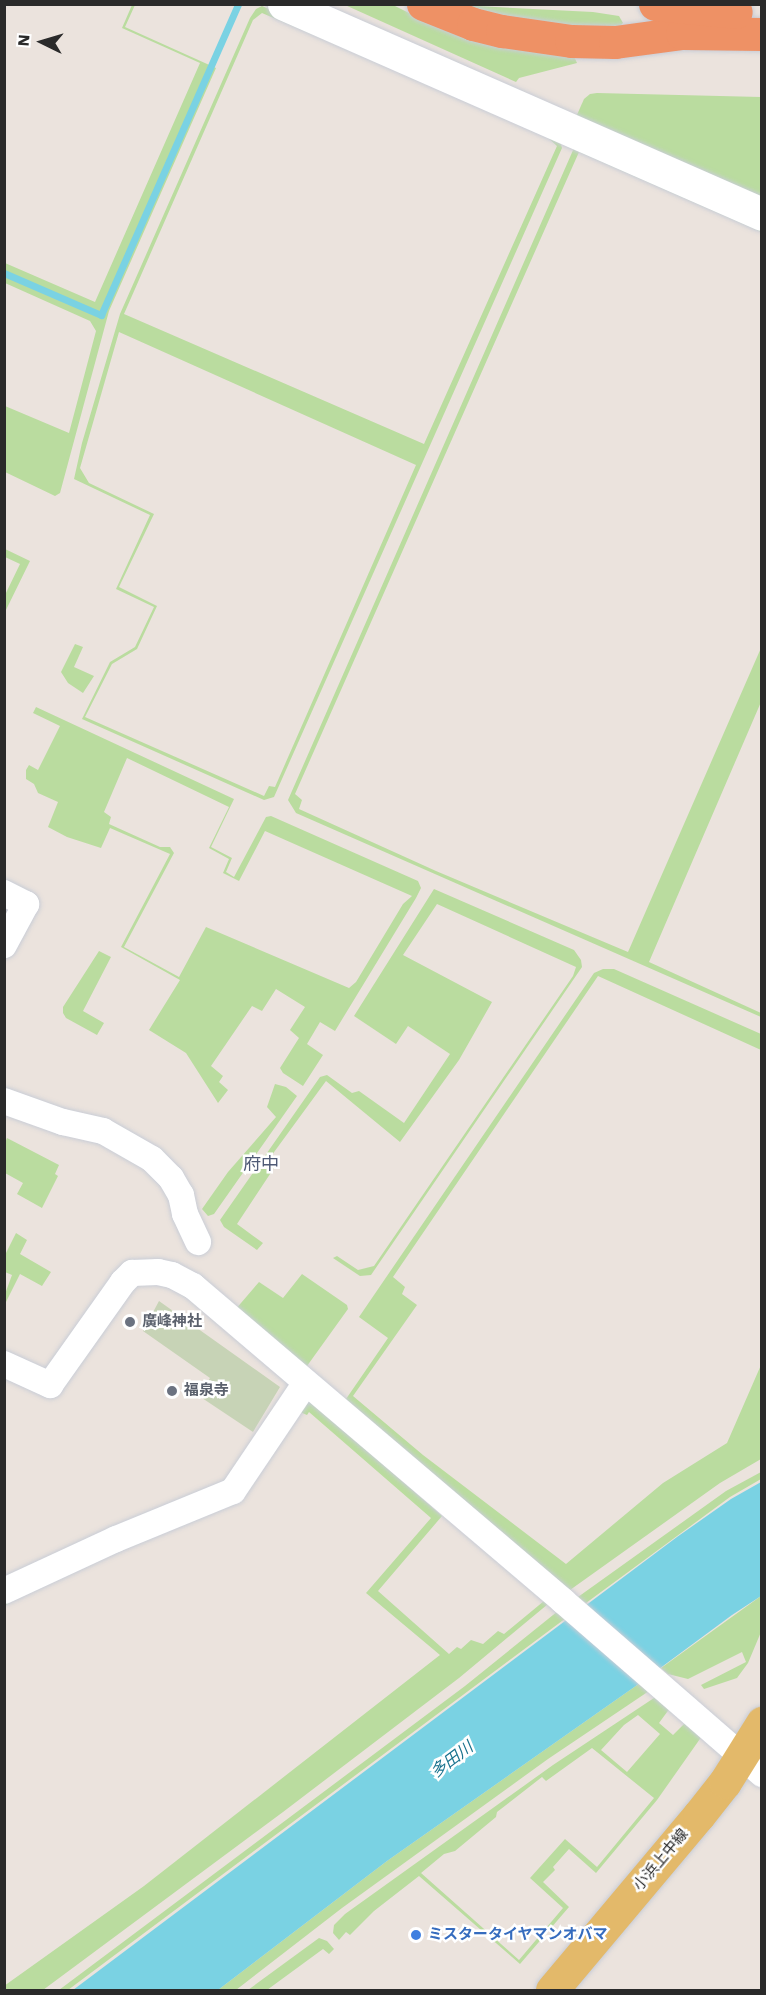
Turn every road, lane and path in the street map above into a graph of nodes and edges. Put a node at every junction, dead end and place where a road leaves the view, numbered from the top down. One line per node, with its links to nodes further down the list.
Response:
1 (284, 4): 6 (street)
2 (423, 4): 5 (highway)
3 (655, 4): 4 (highway)
4 (762, 13)
5 (762, 34)
6 (762, 214)
7 (4, 893): 8 (street)
8 (4, 945)
9 (4, 1101): 10 (street)
10 (198, 1242)
11 (4, 1364): 12 (street)
12 (305, 1384): 13 (street); 15 (street)
13 (4, 1591)
14 (762, 1723): 15 (main road, 小浜上中線)
15 (751, 1766): 16 (main road, 小浜上中線)
16 (552, 1990)

